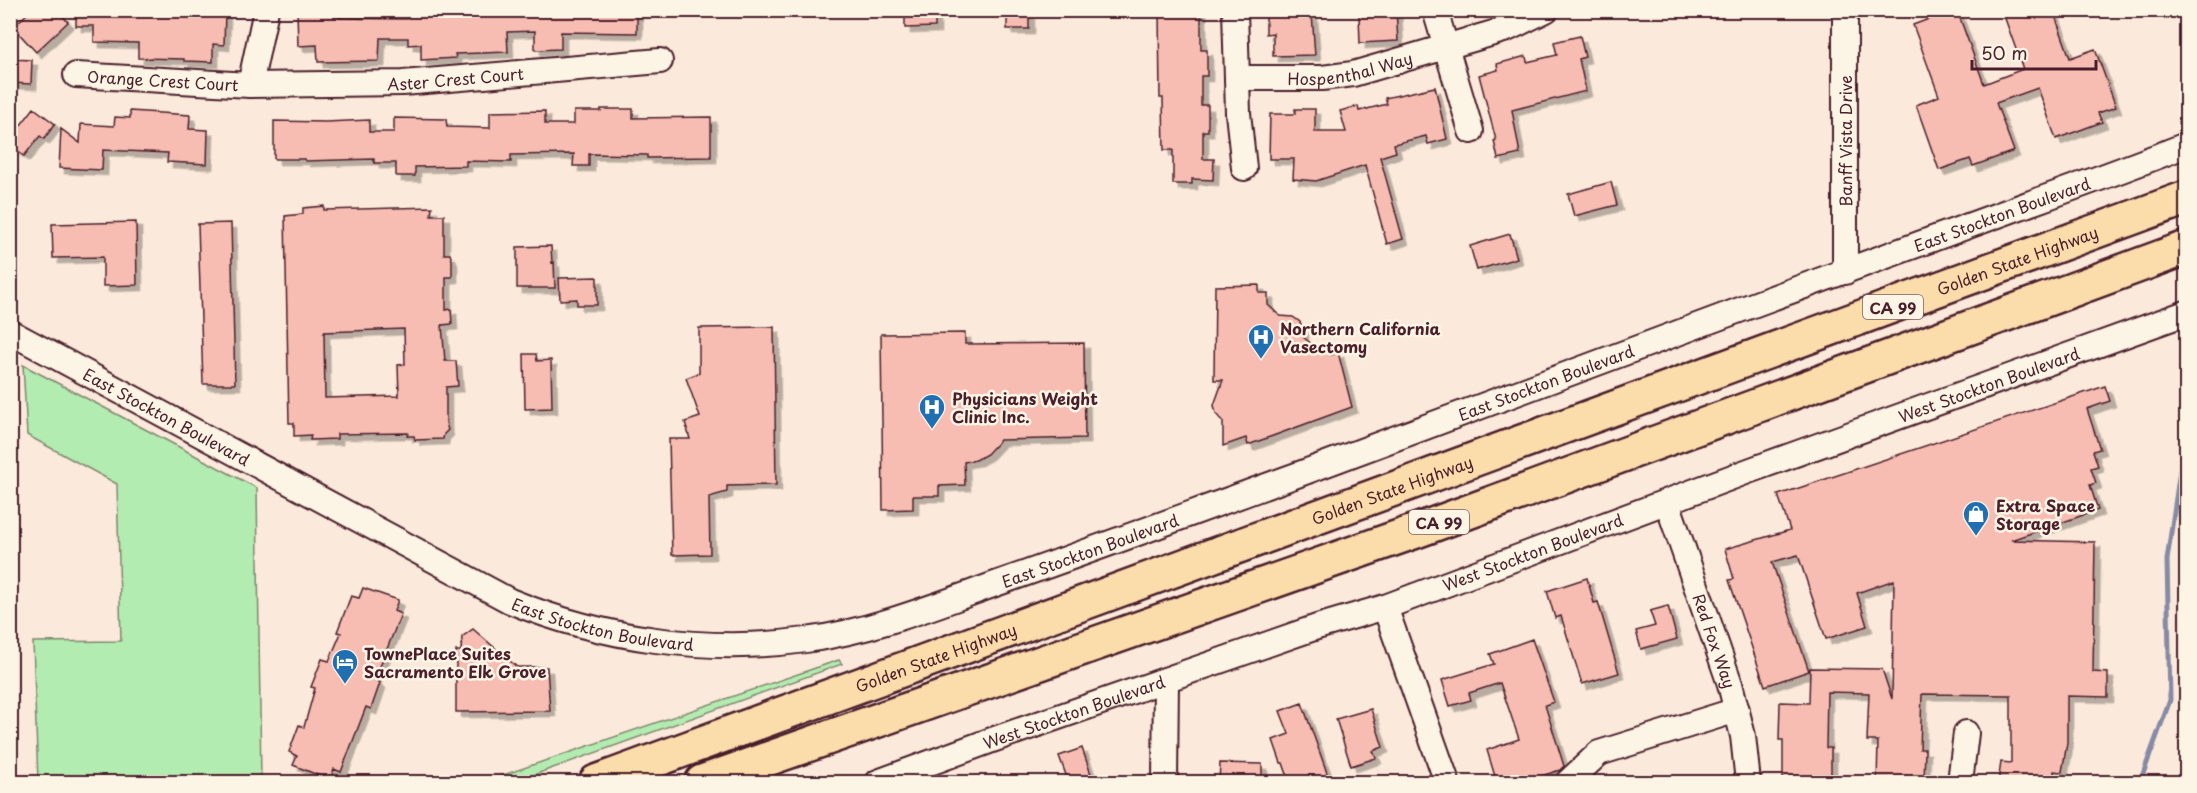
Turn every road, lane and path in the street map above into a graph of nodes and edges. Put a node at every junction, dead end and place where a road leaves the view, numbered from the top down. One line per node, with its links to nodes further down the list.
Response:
1 (266, 10): 10 (street)
2 (1235, 10): 9 (street)
3 (1435, 10): 6 (street)
4 (1546, 10): 6 (street, Hospenthal Way)
5 (1845, 10): 16 (street, Banff Vista Drive)
6 (1445, 47): 9 (street, Hospenthal Way); 11 (street)
7 (660, 60): 10 (street, Aster Crest Court)
8 (76, 75): 10 (street, Orange Crest Court)
9 (1237, 78): 13 (street)
10 (250, 85)
11 (1471, 131)
12 (2187, 145): 16 (street, East Stockton Boulevard)
13 (1244, 168)
14 (2176, 202): 24 (highway, Golden State Highway / CA 99)
15 (2180, 250): 25 (highway, CA 99)
16 (1845, 272): 18 (street, East Stockton Boulevard)
17 (2179, 316): 19 (street, West Stockton Boulevard)
18 (10, 332)
19 (1667, 502): 20 (street, West Stockton Boulevard); 22 (street, Red Fox Way)
20 (1385, 607): 21 (street, West Stockton Boulevard); 28 (street)
21 (1166, 680): 26 (street, West Stockton Boulevard); 27 (street)
22 (1737, 710): 29 (street); 30 (street, Red Fox Way)
23 (1966, 733): 31 (street)
24 (596, 783)
25 (702, 783)
26 (878, 783)
27 (1165, 783)
28 (1447, 783)
29 (1568, 783)
30 (1748, 783)
31 (1960, 783)

